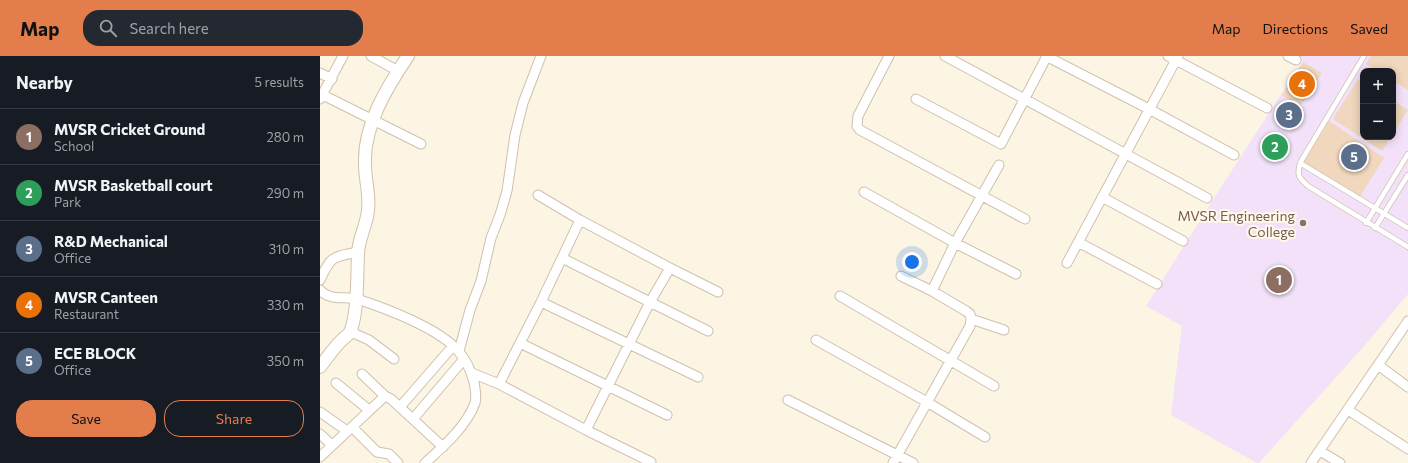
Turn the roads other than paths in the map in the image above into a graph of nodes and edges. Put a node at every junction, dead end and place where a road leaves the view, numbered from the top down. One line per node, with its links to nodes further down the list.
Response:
1 (343, 56): 12 (street)
2 (371, 56): 10 (street)
3 (408, 56): 10 (main road)
4 (541, 56): 65 (street)
5 (889, 56): 28 (street)
6 (944, 56): 15 (street)
7 (1047, 56): 15 (street); 17 (street)
8 (1364, 56): 23 (lane)
9 (1174, 57): 16 (street); 17 (street)
10 (398, 71): 18 (main road)
11 (320, 73): 12 (street)
12 (332, 79): 13 (street)
13 (321, 97): 18 (street)
14 (916, 99): 15 (street)
15 (1025, 99): 20 (street)
16 (1267, 108)
17 (1149, 109): 20 (street); 22 (street)
18 (372, 119): 19 (street); 42 (main road)
19 (420, 144)
20 (1125, 154): 29 (street); 30 (street)
21 (1408, 154): 31 (lane)
22 (1234, 155)
23 (1300, 163): 31 (lane); 35 (lane)
24 (999, 165): 28 (street)
25 (1408, 175): 32 (lane)
26 (864, 192): 40 (street)
27 (538, 195): 34 (street)
28 (982, 196): 33 (street); 40 (street)
29 (1102, 197): 38 (street); 39 (street)
30 (1207, 198)
31 (1375, 208): 32 (lane); 35 (lane)
32 (1384, 213): 36 (lane); 37 (lane)
33 (1025, 219)
34 (580, 220): 43 (street); 45 (street)
35 (1366, 222): 36 (lane)
36 (1375, 228): 41 (lane)
37 (1408, 228)
38 (1183, 241)
39 (1078, 242): 44 (street); 49 (street)
40 (955, 243): 46 (street); 51 (street)
41 (1408, 247)
42 (358, 252): 48 (street); 54 (main road)
43 (562, 258): 55 (street); 56 (street)
44 (1067, 263)
45 (670, 268): 52 (street); 56 (street)
46 (1016, 274)
47 (901, 276): 51 (street)
48 (320, 280)
49 (1157, 284)
50 (320, 290): 54 (street)
51 (932, 291): 57 (street)
52 (718, 292)
53 (840, 296): 67 (street)
54 (356, 299): 61 (main road); 65 (street)
55 (541, 302): 63 (street); 64 (street)
56 (650, 302): 60 (street); 64 (street)
57 (971, 320): 59 (street); 67 (street)
58 (1408, 321): 68 (street)
59 (1004, 330)
60 (708, 331)
61 (350, 332): 66 (street); 69 (main road)
62 (816, 340): 80 (street)
63 (520, 343): 74 (street); 77 (street)
64 (629, 345): 72 (street); 77 (street)
65 (459, 352): 70 (street); 81 (street); 86 (street)
66 (394, 359)
67 (950, 360): 75 (street); 80 (street)
68 (1378, 365): 76 (street); 83 (street)
69 (320, 367)
70 (472, 373): 74 (street); 92 (street)
71 (362, 374): 78 (street)
72 (698, 378)
73 (336, 383): 82 (street)
74 (499, 384): 88 (street)
75 (994, 386)
76 (1408, 386)
77 (608, 387): 85 (street); 88 (street)
78 (385, 396): 81 (street); 82 (street)
79 (788, 400): 95 (street)
80 (927, 402): 90 (street); 95 (street)
81 (400, 407): 86 (street)
82 (369, 410): 87 (street)
83 (1348, 410): 93 (street); 94 (street)
84 (320, 412): 87 (street)
85 (667, 415)
86 (413, 419): 92 (street)
87 (349, 429): 91 (street); 98 (street)
88 (586, 430): 97 (street)
89 (320, 434): 91 (street)
90 (985, 437)
91 (332, 445): 96 (street)
92 (443, 447): 99 (street)
93 (1408, 450)
94 (1320, 451): 102 (street); 103 (street)
95 (897, 454): 100 (street); 101 (street)
96 (320, 457)
97 (651, 462)
98 (398, 463)
99 (425, 463)
100 (893, 463)
101 (913, 463)
102 (1311, 463)
103 (1340, 463)

